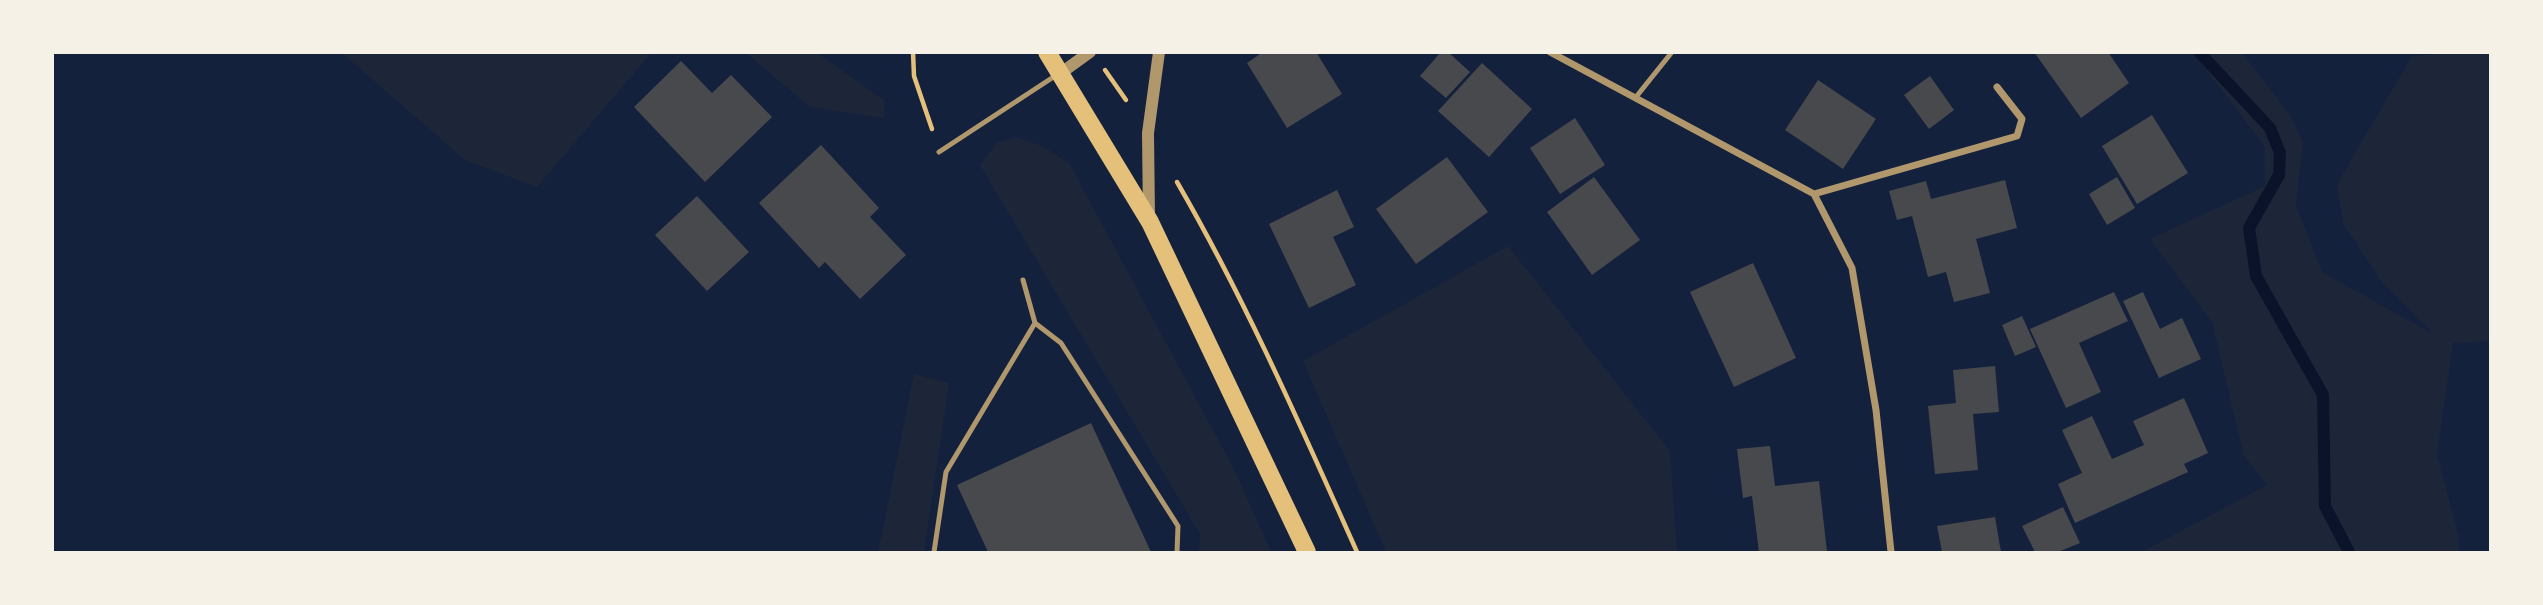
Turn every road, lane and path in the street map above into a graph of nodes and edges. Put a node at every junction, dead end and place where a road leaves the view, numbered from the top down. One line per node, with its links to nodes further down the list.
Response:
1 (913, 52): 12 (path)
2 (1047, 52): 8 (main road)
3 (1090, 52): 8 (street)
4 (1159, 52): 11 (street)
5 (1550, 52): 10 (street)
6 (1672, 52): 10 (lane)
7 (1101, 64): 11 (path)
8 (1061, 73): 12 (lane); 15 (main road)
9 (1997, 87): 14 (street)
10 (1636, 97): 14 (street)
11 (1148, 133): 15 (street)
12 (939, 152)
13 (1176, 180): 21 (path)
14 (1814, 194): 22 (street)
15 (1150, 222): 20 (main road)
16 (1023, 280): 17 (lane)
17 (1035, 323): 18 (lane); 19 (lane)
18 (934, 552)
19 (1177, 552)
20 (1307, 552)
21 (1357, 552)
22 (1891, 552)

